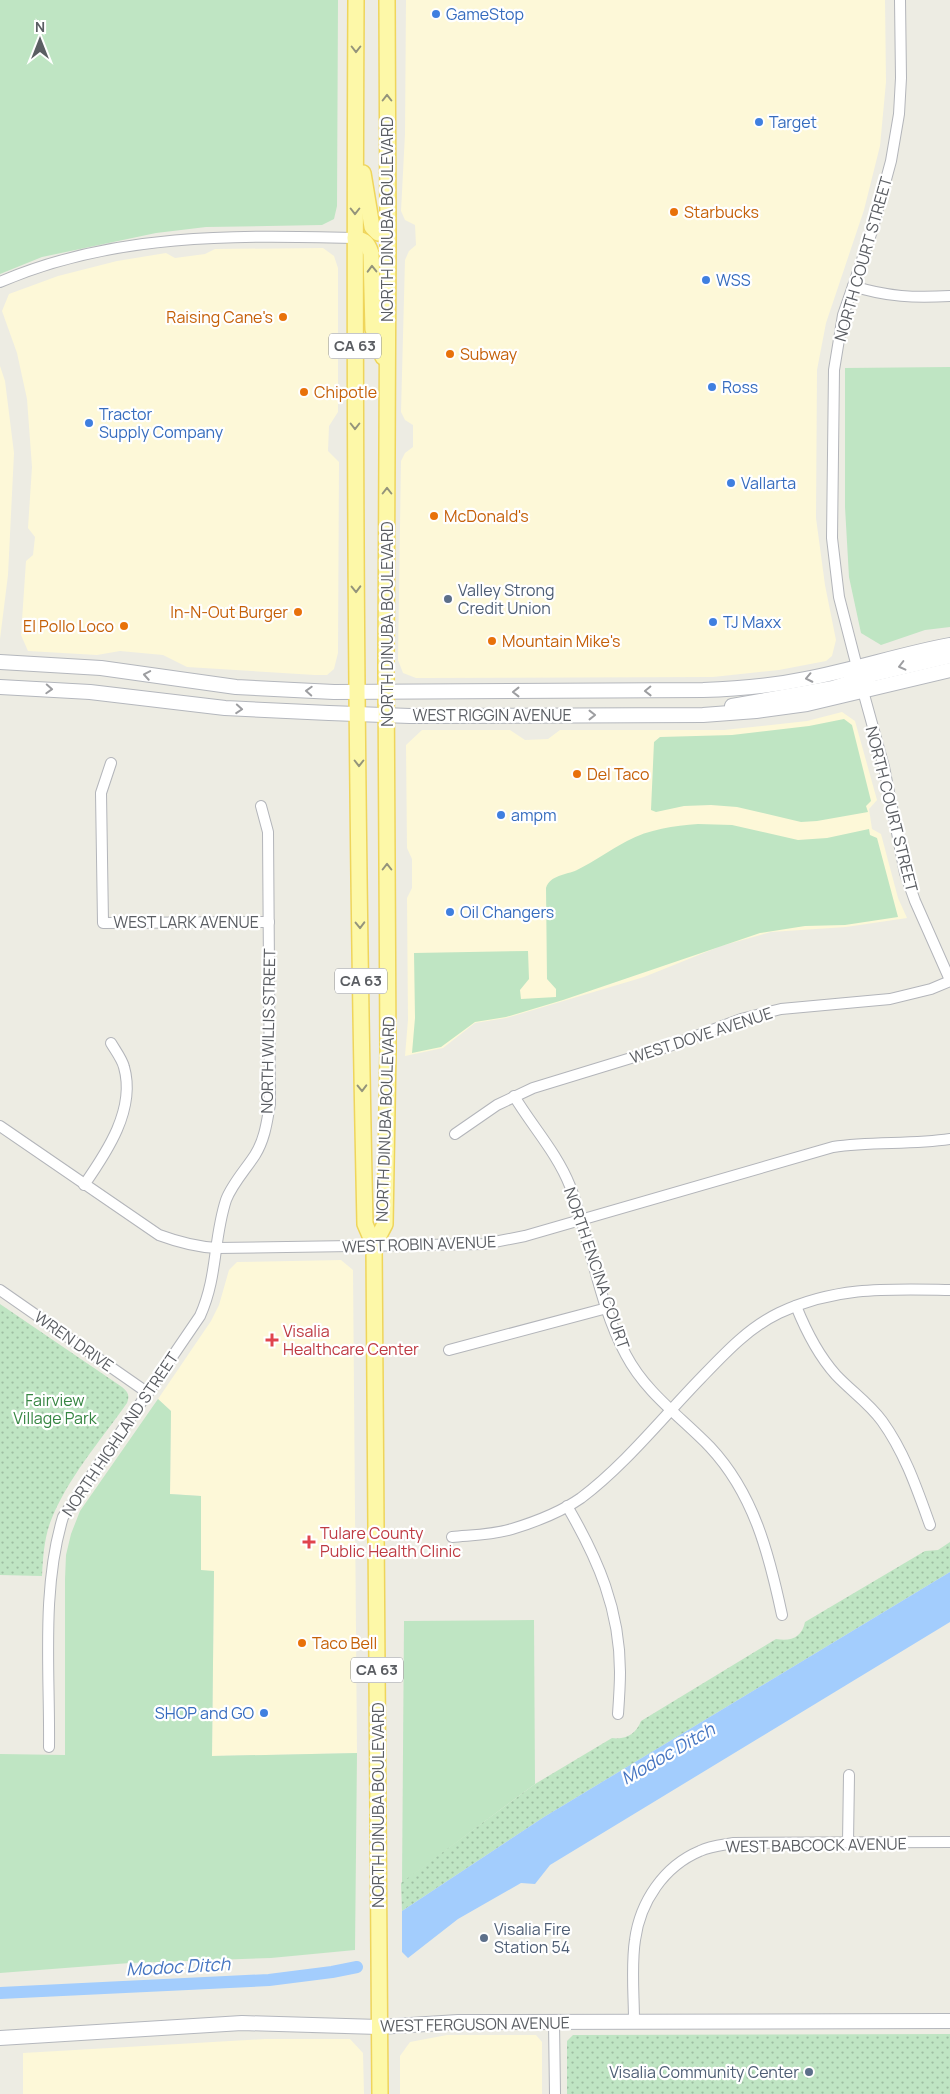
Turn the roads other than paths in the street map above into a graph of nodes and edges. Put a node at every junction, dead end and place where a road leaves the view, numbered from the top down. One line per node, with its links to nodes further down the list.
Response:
1 (356, 0): 4 (main road, NORTH DINUBA BOULEVARD / CA 63, one-way to 4)
2 (387, 0): 5 (main road, NORTH DINUBA BOULEVARD / CA 63, one-way to 2)
3 (900, 0): 8 (street, NORTH COURT STREET)
4 (355, 125): 5 (main road); 6 (main road, NORTH DINUBA BOULEVARD / CA 63, one-way to 6)
5 (388, 235): 10 (main road, NORTH DINUBA BOULEVARD / CA 63)
6 (355, 238): 7 (street); 10 (main road, one-way to 6); 18 (main road, NORTH DINUBA BOULEVARD / CA 63, one-way to 18)
7 (0, 282)
8 (854, 286): 9 (street); 14 (street, NORTH COURT STREET)
9 (950, 296)
10 (387, 368): 19 (main road, NORTH DINUBA BOULEVARD / CA 63, one-way to 10)
11 (950, 645): 14 (main road, WEST RIGGIN AVENUE)
12 (950, 656): 17 (main road, one-way to 17)
13 (3, 665): 18 (main road, WEST RIGGIN AVENUE, one-way to 13)
14 (857, 666): 19 (main road, WEST RIGGIN AVENUE, one-way to 19); 22 (main road)
15 (950, 670): 17 (main road, WEST RIGGIN AVENUE)
16 (0, 687): 20 (main road, WEST RIGGIN AVENUE, one-way to 20)
17 (863, 691): 22 (main road, WEST RIGGIN AVENUE); 26 (street, NORTH COURT STREET)
18 (358, 692): 19 (main road, WEST RIGGIN AVENUE); 20 (main road, NORTH DINUBA BOULEVARD / CA 63)
19 (386, 692): 21 (main road, NORTH DINUBA BOULEVARD / CA 63)
20 (358, 714): 21 (main road, WEST RIGGIN AVENUE); 34 (main road, NORTH DINUBA BOULEVARD / CA 63, one-way to 34)
21 (387, 715): 22 (main road, WEST RIGGIN AVENUE, one-way to 22); 34 (main road, NORTH DINUBA BOULEVARD / CA 63, one-way to 21)
22 (690, 715)
23 (111, 763): 25 (street, WEST LARK AVENUE)
24 (261, 806): 25 (street, NORTH WILLIS STREET)
25 (269, 922): 35 (street, NORTH WILLIS STREET)
26 (950, 980): 28 (street, WEST DOVE AVENUE)
27 (111, 1043): 32 (street)
28 (514, 1096): 30 (street, WEST DOVE AVENUE); 33 (street, NORTH ENCINA COURT)
29 (0, 1126): 32 (street, WEST ROBIN AVENUE)
30 (455, 1134)
31 (950, 1139): 33 (street, WEST ROBIN AVENUE)
32 (84, 1185): 35 (street, WEST ROBIN AVENUE)
33 (580, 1219): 34 (street, WEST ROBIN AVENUE); 39 (street, NORTH ENCINA COURT)
34 (374, 1245): 35 (street, WEST ROBIN AVENUE); 55 (main road, NORTH DINUBA BOULEVARD / CA 63)
35 (217, 1248): 41 (street, NORTH HIGHLAND STREET)
36 (0, 1290): 41 (street, WREN DRIVE)
37 (950, 1290): 38 (street)
38 (796, 1306): 42 (street); 44 (street)
39 (607, 1308): 40 (street); 42 (street, NORTH ENCINA COURT)
40 (449, 1350)
41 (148, 1393): 48 (street, NORTH HIGHLAND STREET)
42 (670, 1410): 43 (street); 46 (street, NORTH ENCINA COURT)
43 (567, 1506): 45 (street); 47 (street)
44 (930, 1526)
45 (452, 1537)
46 (782, 1615)
47 (618, 1714)
48 (49, 1747)
49 (849, 1775): 51 (street)
50 (950, 1842): 51 (street, WEST BABCOCK AVENUE)
51 (848, 1843): 52 (street, WEST BABCOCK AVENUE)
52 (634, 2021): 53 (main road, WEST FERGUSON AVENUE); 54 (main road, WEST FERGUSON AVENUE)
53 (950, 2021)
54 (554, 2022): 55 (main road, WEST FERGUSON AVENUE); 58 (street)
55 (379, 2027): 56 (main road, WEST FERGUSON AVENUE); 57 (main road, NORTH DINUBA BOULEVARD / CA 63)
56 (0, 2038)
57 (380, 2094)
58 (555, 2094)

